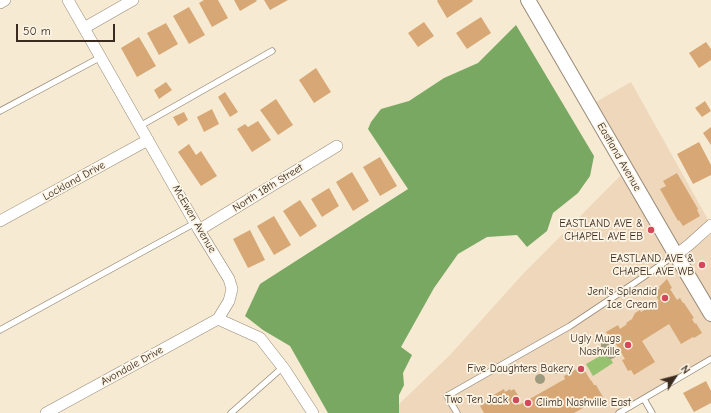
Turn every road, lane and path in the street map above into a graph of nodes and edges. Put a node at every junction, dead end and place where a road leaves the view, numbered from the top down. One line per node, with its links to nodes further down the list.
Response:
1 (5, 0): 5 (street)
2 (68, 0): 6 (street, McEwen Avenue)
3 (133, 0): 6 (street)
4 (528, 0): 16 (street, Eastland Avenue)
5 (0, 3)
6 (84, 28): 8 (street, McEwen Avenue)
7 (272, 51): 10 (lane)
8 (101, 57): 9 (lane); 10 (street, McEwen Avenue)
9 (0, 111)
10 (140, 126): 11 (street, McEwen Avenue)
11 (148, 140): 13 (street, Lockland Drive); 15 (street, McEwen Avenue)
12 (337, 146): 15 (street, North 18th Street)
13 (0, 221)
14 (711, 225): 16 (street)
15 (197, 227): 18 (street, McEwen Avenue); 19 (lane)
16 (676, 255): 17 (street, Eastland Avenue); 26 (lane)
17 (711, 314)
18 (218, 319): 21 (street); 23 (street, Avondale Drive)
19 (0, 330)
20 (711, 359): 22 (lane)
21 (283, 367): 24 (lane); 25 (street)
22 (644, 398): 27 (lane); 28 (lane)
23 (46, 413)
24 (231, 413)
25 (312, 413)
26 (457, 413)
27 (619, 413)
28 (652, 413)

